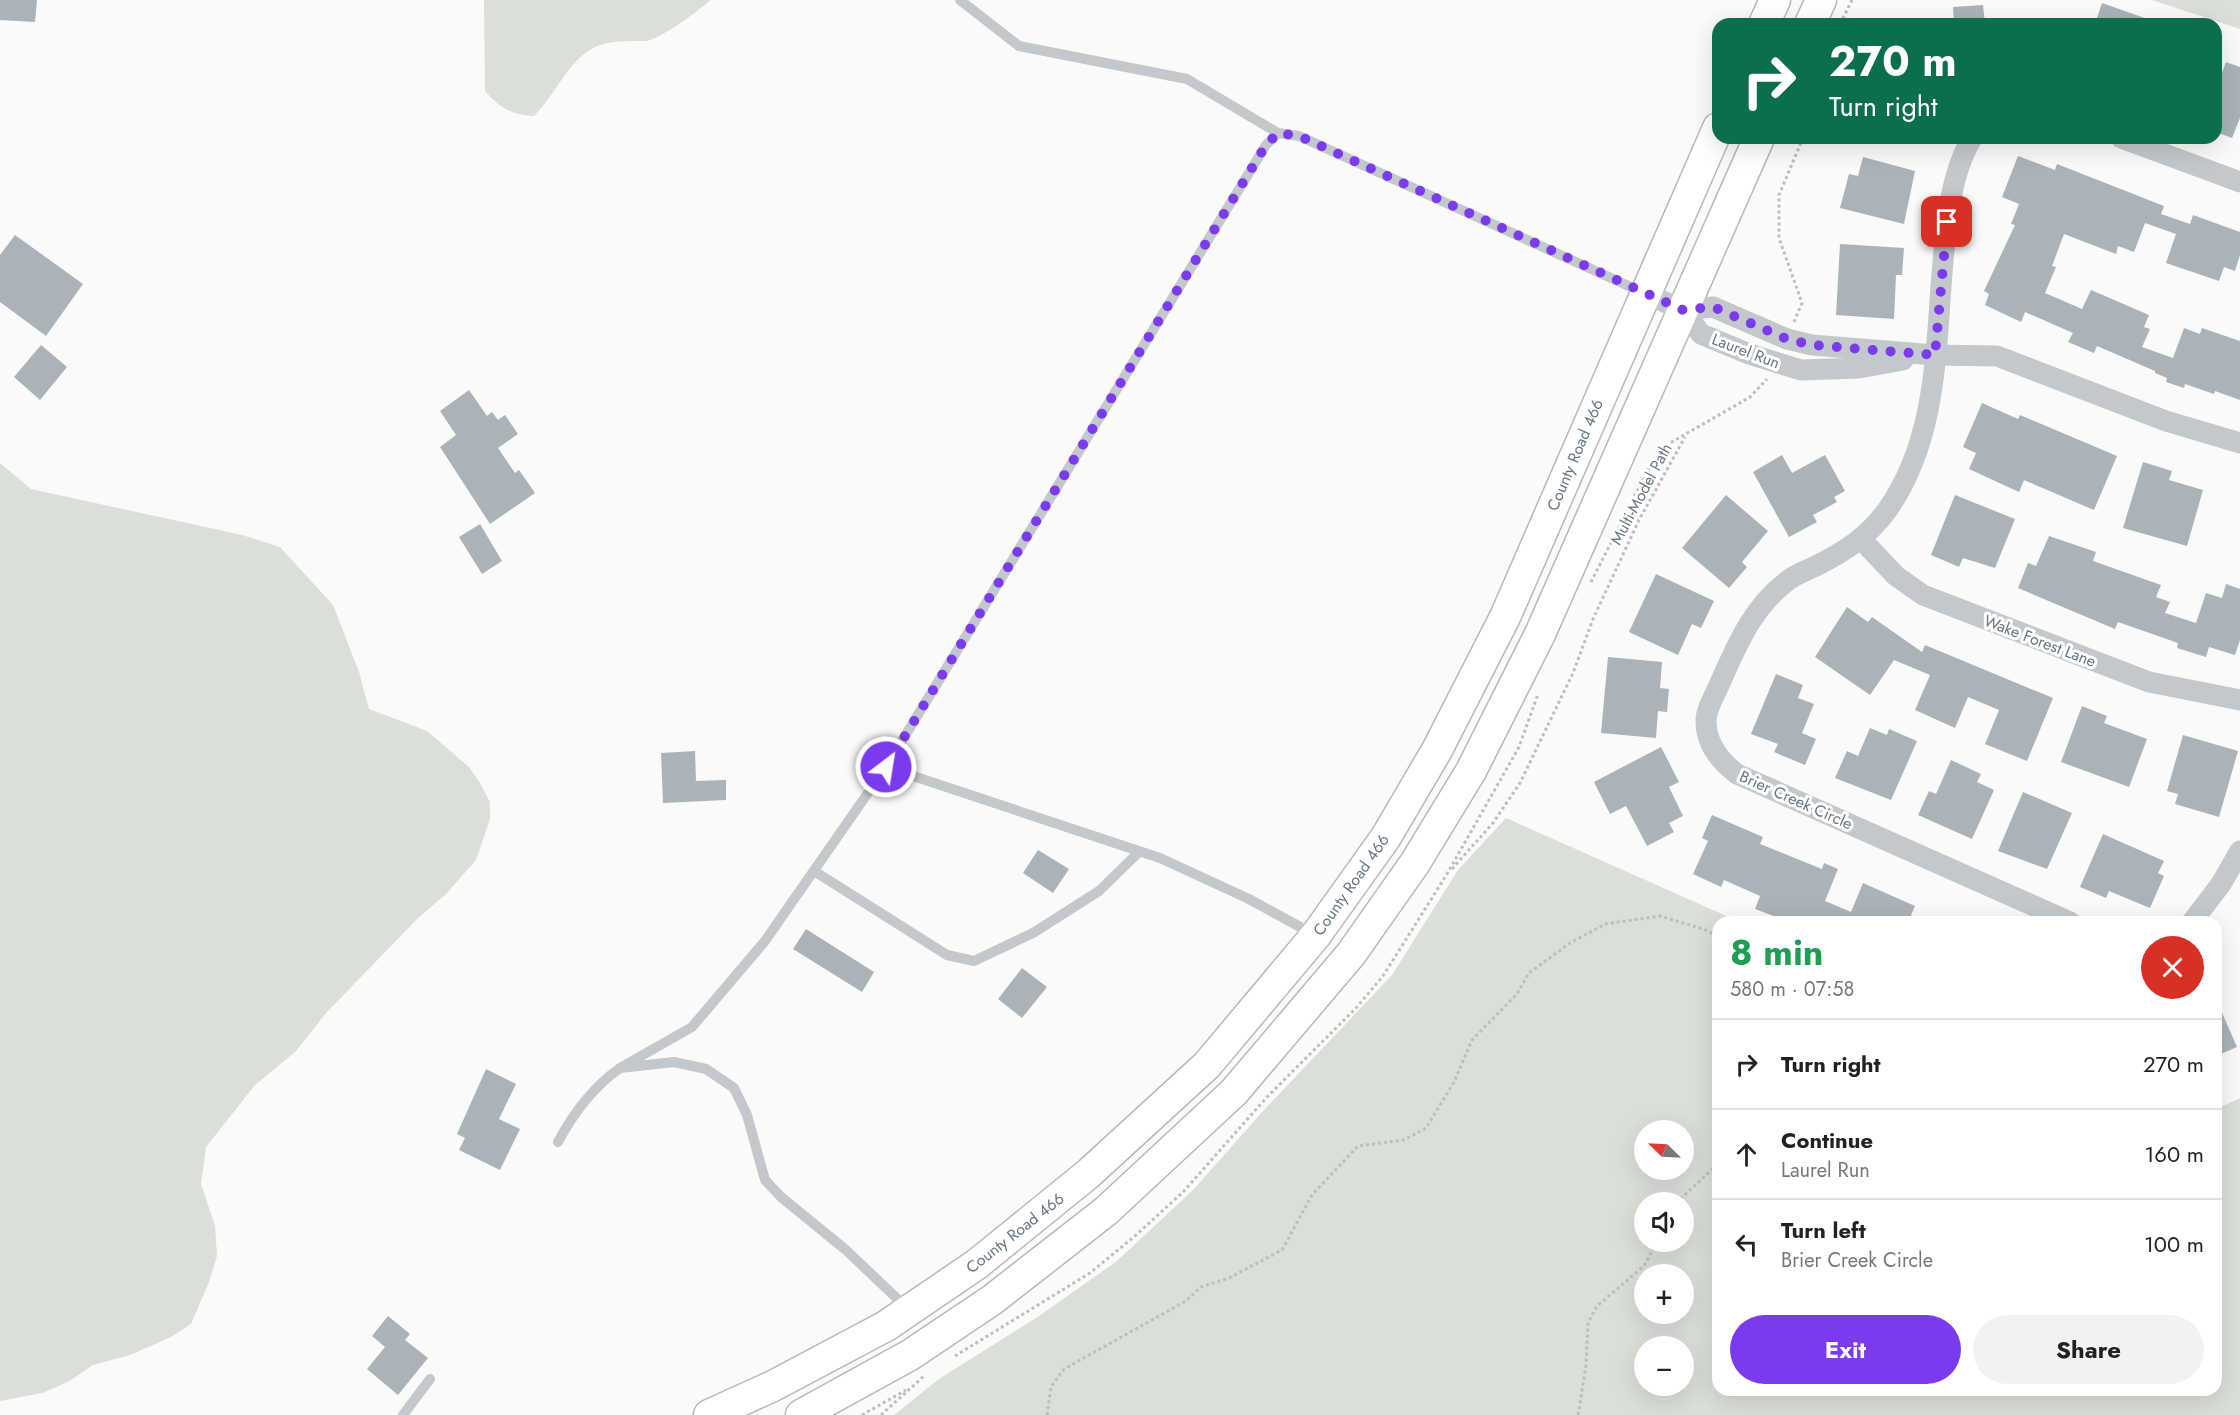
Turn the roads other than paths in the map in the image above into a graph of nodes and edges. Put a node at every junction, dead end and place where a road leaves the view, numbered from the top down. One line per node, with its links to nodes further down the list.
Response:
1 (960, 0): 6 (lane)
2 (1775, 0): 4 (main road)
3 (1821, 0): 5 (main road)
4 (1767, 18)
5 (1813, 18)
6 (1278, 133): 12 (lane); 18 (lane)
7 (1712, 141): 12 (main road, County Road 466)
8 (1756, 144): 13 (main road)
9 (1969, 144): 14 (street, Brier Creek Circle)
10 (2137, 144): 11 (street)
11 (2240, 182)
12 (1644, 293): 13 (street); 24 (main road, County Road 466)
13 (1683, 310): 14 (street, Laurel Run); 14 (street, Laurel Run); 25 (main road)
14 (1935, 355): 15 (street, Laurel Run); 16 (street, Brier Creek Circle)
15 (2240, 443)
16 (1861, 539): 17 (street, Wake Forest Lane); 22 (street, Brier Creek Circle)
17 (2240, 700)
18 (886, 767): 20 (lane); 21 (lane)
19 (2240, 851): 23 (street)
20 (1140, 852): 21 (lane); 24 (lane)
21 (814, 871): 26 (lane)
22 (2056, 916)
23 (2197, 916)
24 (1316, 935): 25 (main road); 28 (main road, County Road 466)
25 (1317, 994): 32 (main road)
26 (620, 1068): 27 (lane); 28 (lane)
27 (558, 1142)
28 (910, 1310): 31 (main road, County Road 466)
29 (430, 1379): 30 (lane)
30 (403, 1415)
31 (709, 1415)
32 (801, 1415)

